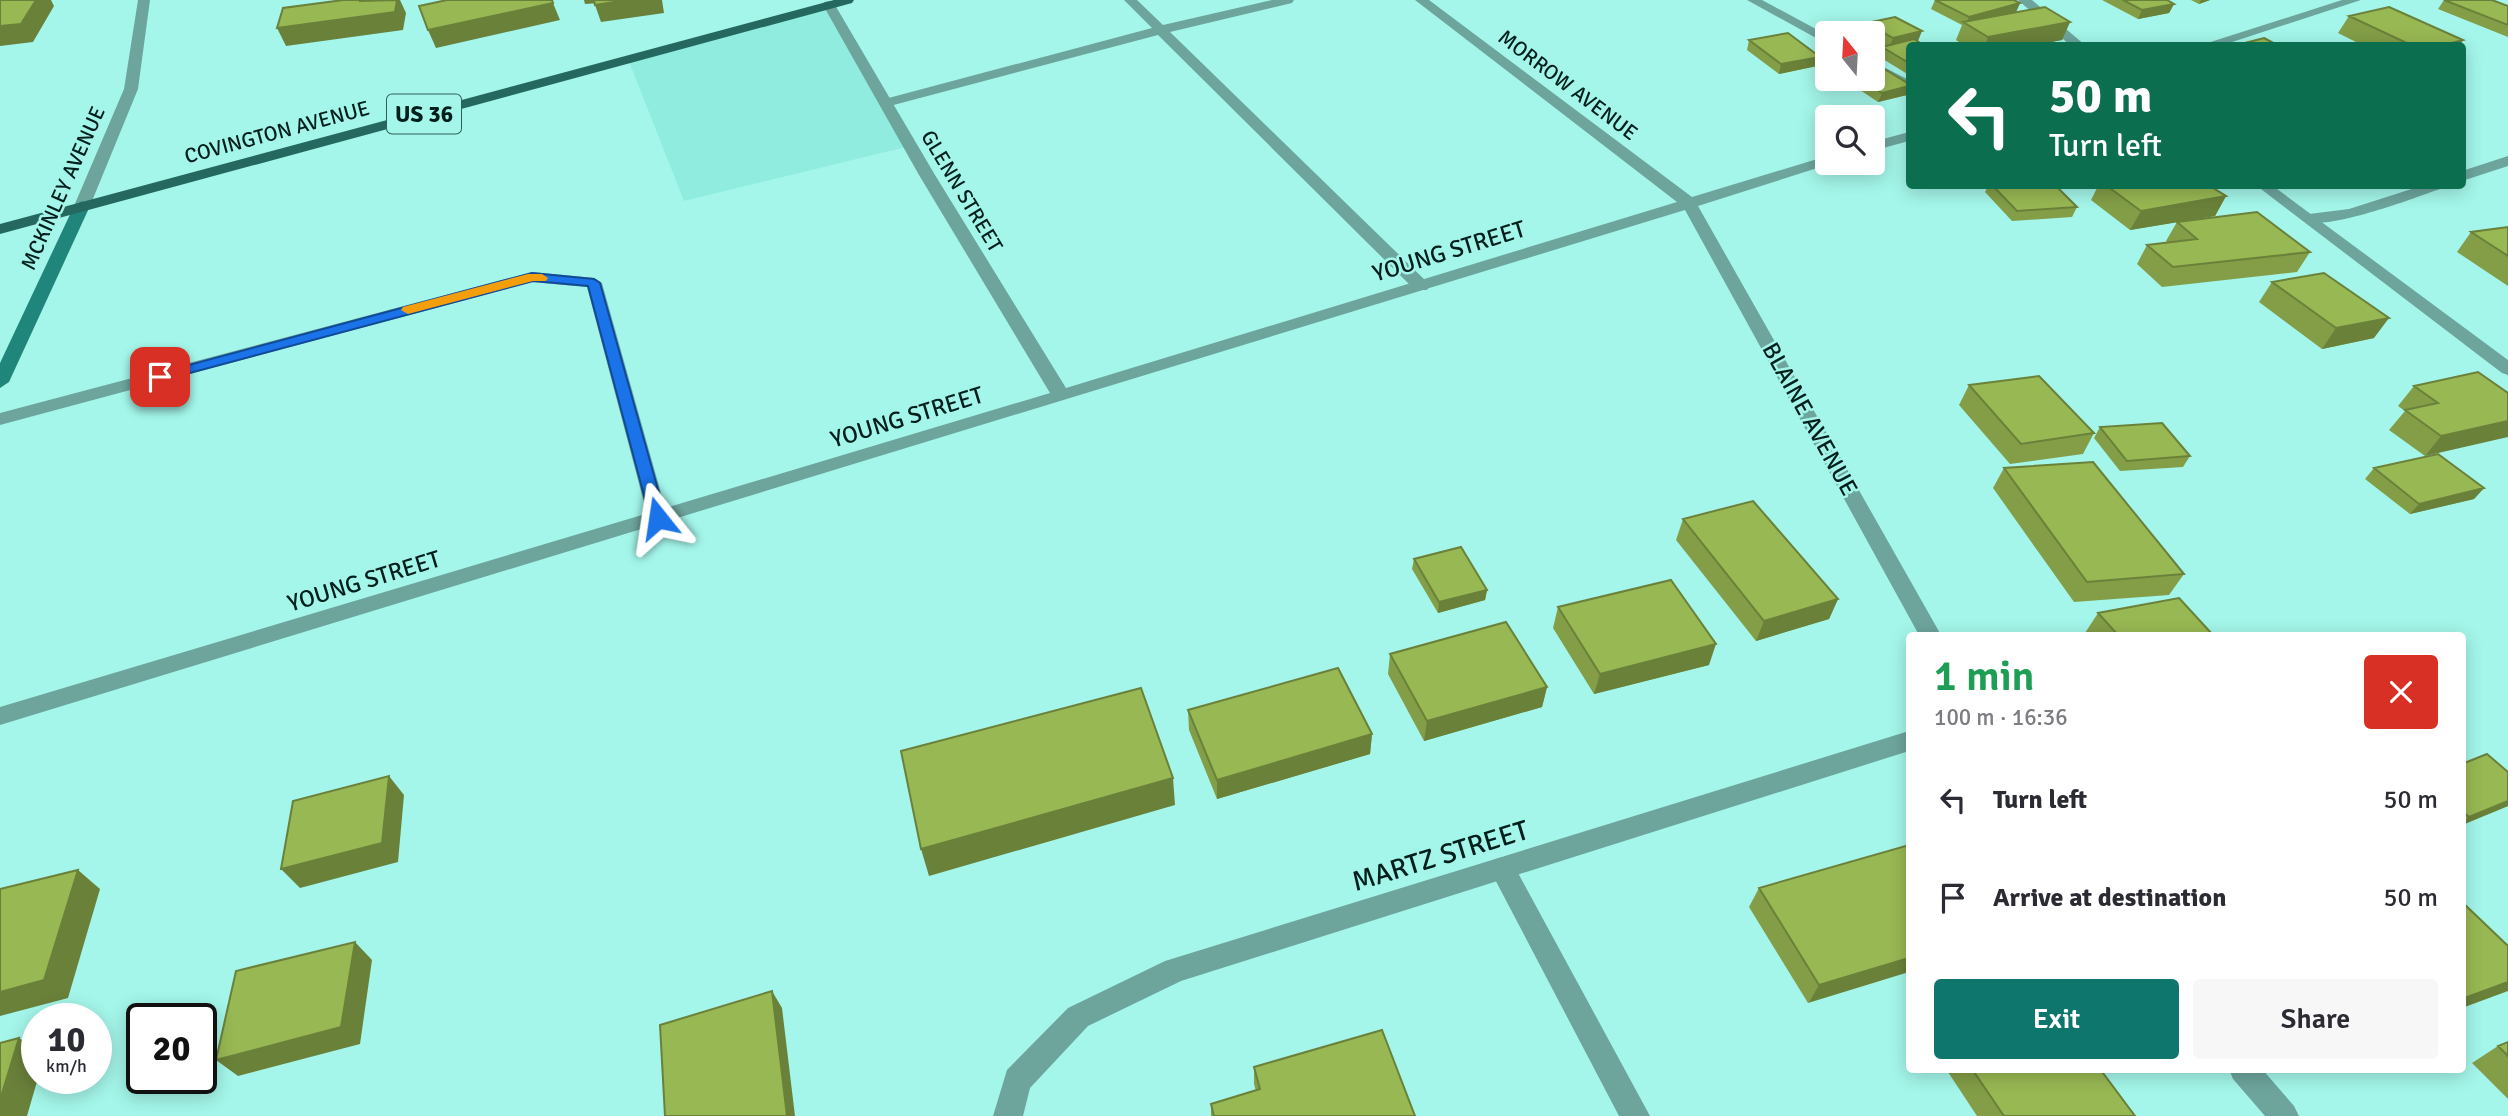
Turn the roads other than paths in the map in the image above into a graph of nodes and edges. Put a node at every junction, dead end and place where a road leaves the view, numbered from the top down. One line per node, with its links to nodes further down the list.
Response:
1 (144, 0): 25 (street, MCKINLEY AVENUE)
2 (848, 0): 9 (main road, COVINGTON AVENUE / US 36)
3 (1130, 0): 10 (street)
4 (1288, 0): 10 (street)
5 (1421, 0): 24 (street, MORROW AVENUE)
6 (1753, 0): 11 (street)
7 (2024, 0): 12 (street)
8 (2355, 0): 13 (street)
9 (830, 5): 16 (street, GLENN STREET); 25 (main road, COVINGTON AVENUE / US 36)
10 (1161, 30): 16 (street); 28 (street)
11 (1815, 34)
12 (2075, 42)
13 (2217, 42)
14 (1885, 72): 15 (street)
15 (1906, 84)
16 (886, 103): 31 (street, GLENN STREET)
17 (1906, 137): 18 (street)
18 (1885, 143)
19 (2508, 161): 21 (street)
20 (1815, 165): 24 (street, YOUNG STREET)
21 (2466, 175)
22 (2268, 189): 26 (street)
23 (2426, 189): 26 (street)
24 (1689, 203): 28 (street, YOUNG STREET); 34 (street, BLAINE AVENUE)
25 (82, 206): 27 (main road, COVINGTON AVENUE / US 36); 30 (street, MCKINLEY AVENUE)
26 (2309, 219): 29 (street)
27 (0, 229)
28 (1420, 286): 31 (street, YOUNG STREET)
29 (2508, 369)
30 (0, 382)
31 (1061, 396): 33 (street, YOUNG STREET)
32 (0, 419): 33 (street)
33 (658, 518): 35 (street, YOUNG STREET)
34 (1928, 632)
35 (0, 716)
36 (1906, 742): 37 (street, MARTZ STREET)
37 (1502, 868): 39 (street, MARTZ STREET); 40 (street)
38 (2246, 1073): 41 (street)
39 (1008, 1116)
40 (1635, 1116)
41 (2284, 1116)

